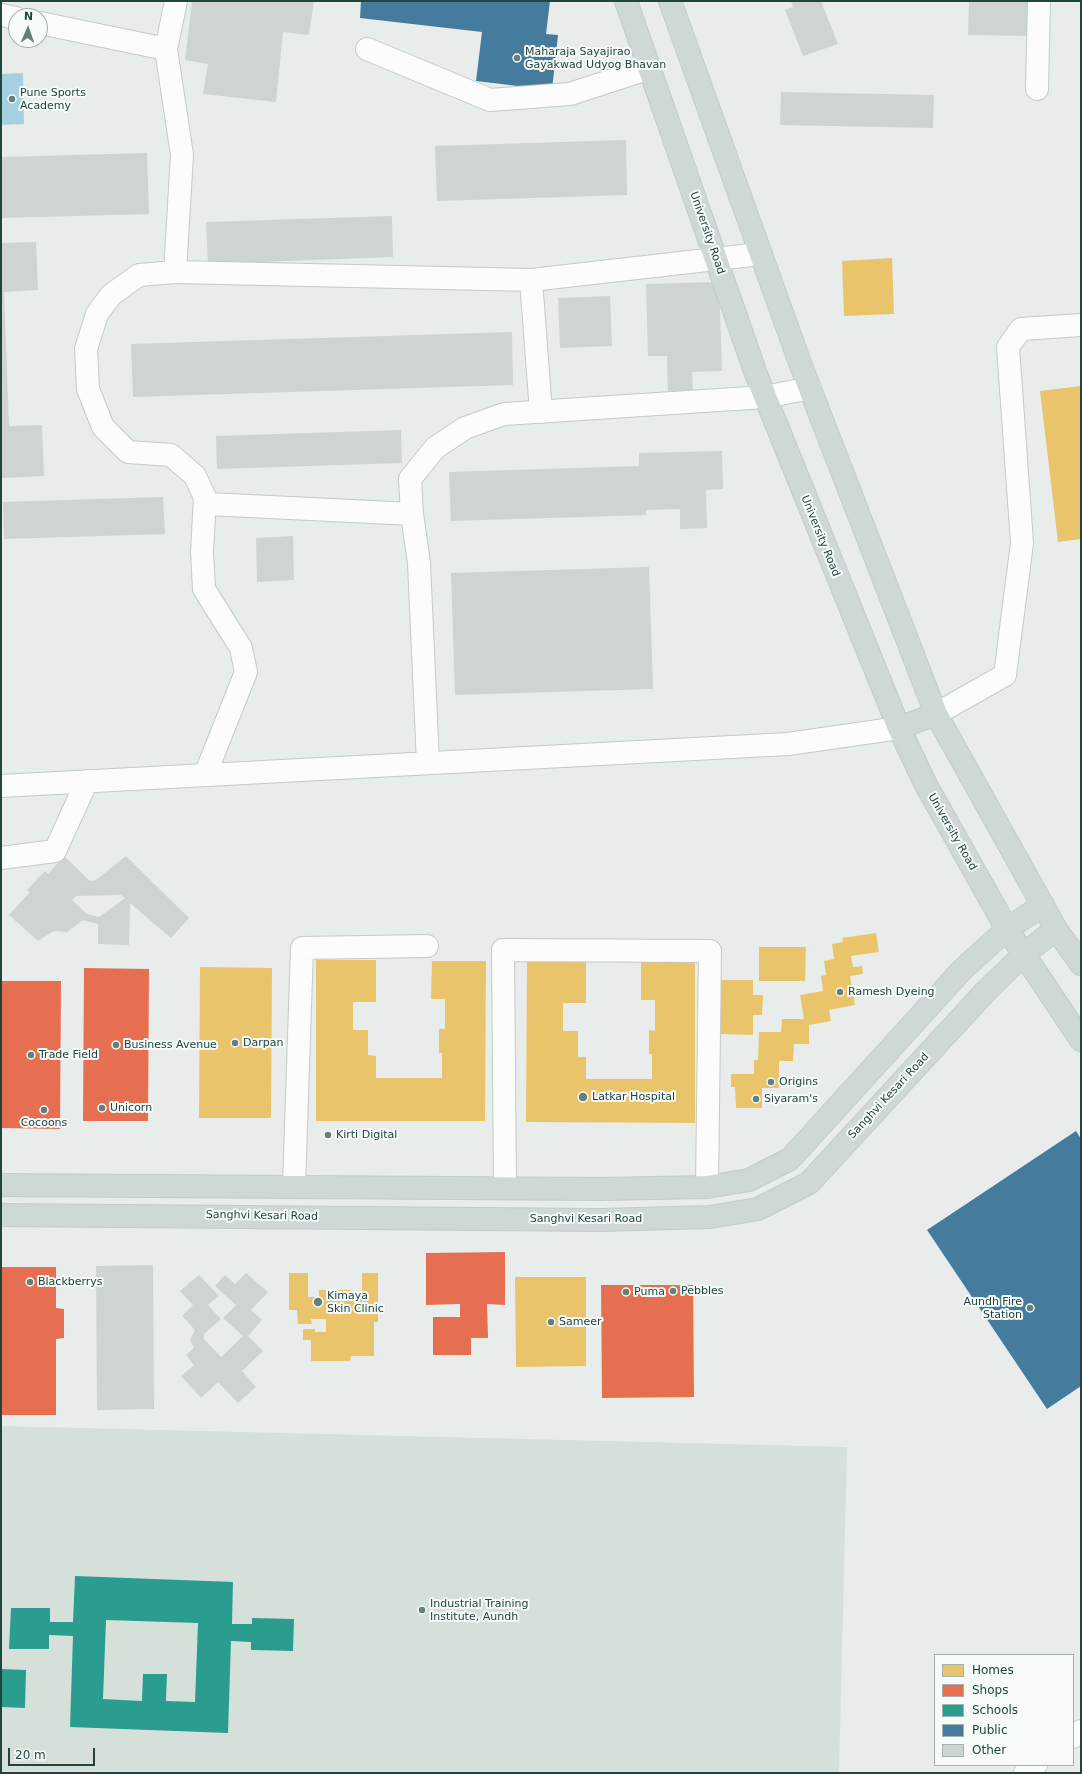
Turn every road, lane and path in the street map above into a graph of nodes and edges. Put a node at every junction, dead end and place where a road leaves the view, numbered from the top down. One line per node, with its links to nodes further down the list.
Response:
1 (176, 1): 6 (street)
2 (626, 1): 8 (main road, University Road)
3 (670, 1): 10 (main road)
4 (1039, 1): 9 (street)
5 (48, 25): 6 (street)
6 (166, 49): 12 (street)
7 (367, 49): 8 (street)
8 (650, 68): 11 (main road, University Road)
9 (1037, 89)
10 (760, 254): 11 (street); 15 (main road)
11 (716, 260): 13 (street); 16 (main road, University Road)
12 (175, 272): 13 (street); 18 (street)
13 (530, 280): 17 (street)
14 (1081, 325): 20 (street)
15 (810, 388): 16 (street); 20 (main road)
16 (765, 397): 17 (street); 21 (main road, University Road)
17 (541, 412): 19 (street)
18 (205, 497): 19 (street); 23 (street)
19 (412, 514): 22 (street)
20 (936, 714): 21 (main road); 27 (main road)
21 (899, 728): 22 (street); 28 (main road, University Road)
22 (428, 763): 23 (street)
23 (205, 775): 24 (street)
24 (87, 781): 25 (street); 26 (street)
25 (1, 786)
26 (1, 858)
27 (1044, 905): 28 (main road); 29 (main road)
28 (1007, 929): 31 (main road, University Road); 36 (main road)
29 (1056, 929): 31 (main road, Sanghvi Kesari Road); 32 (main road)
30 (427, 946): 35 (street)
31 (1023, 955): 33 (main road, University Road); 38 (main road, Sanghvi Kesari Road)
32 (1081, 964)
33 (1081, 1040)
34 (1, 1185): 35 (main road)
35 (294, 1186): 37 (main road)
36 (707, 1187): 37 (main road); 37 (street)
37 (505, 1188)
38 (1, 1215)
39 (1035, 1766): 40 (street)
40 (1025, 1773)

